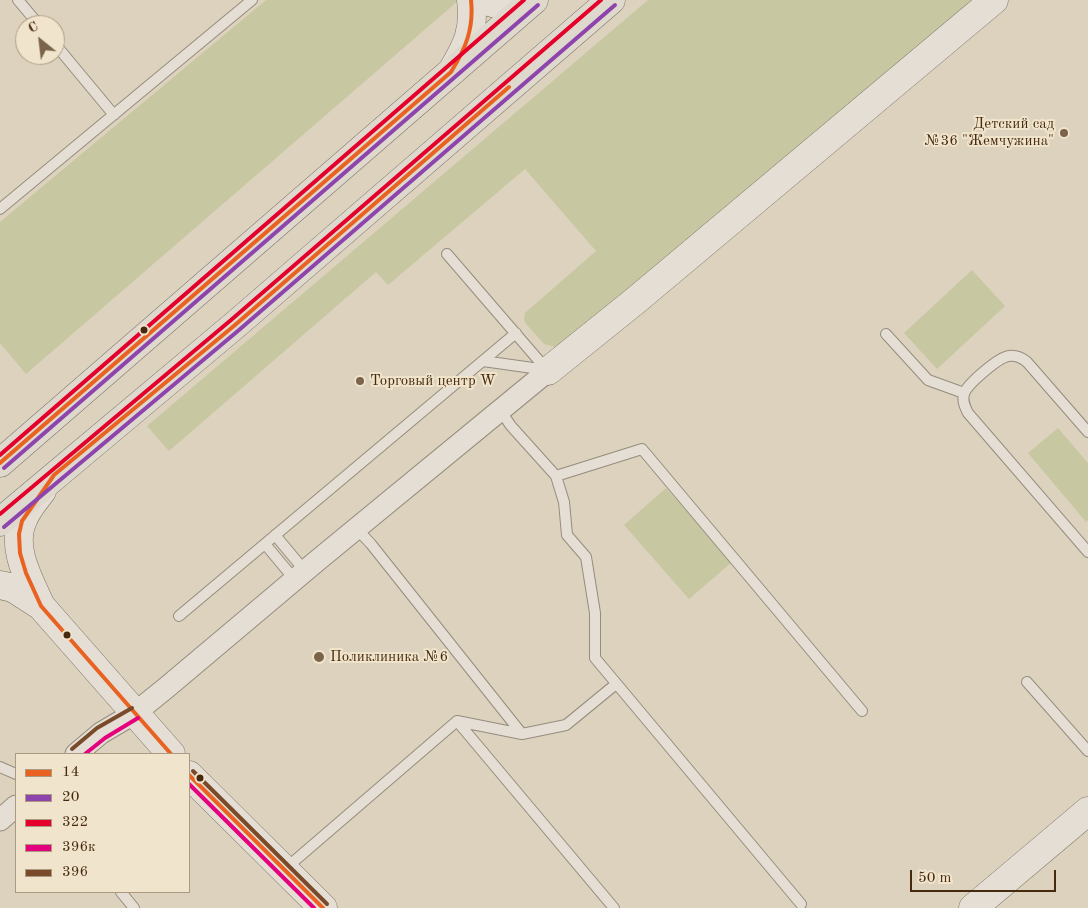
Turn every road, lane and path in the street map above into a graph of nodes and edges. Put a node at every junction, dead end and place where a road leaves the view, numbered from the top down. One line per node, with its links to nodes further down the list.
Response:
1 (18, 0): 9 (lane)
2 (252, 0): 12 (lane)
3 (471, 0): 11 (street)
4 (485, 0): 5 (street)
5 (527, 0)
6 (534, 0): 11 (highway)
7 (611, 0): 23 (highway)
8 (994, 0): 18 (street)
9 (31, 15)
10 (65, 56): 12 (lane)
11 (451, 72): 22 (highway)
12 (114, 115): 13 (lane)
13 (0, 209)
14 (447, 254): 15 (lane)
15 (516, 333): 17 (lane); 18 (lane)
16 (886, 334): 19 (lane)
17 (483, 360): 18 (lane); 27 (lane)
18 (548, 371): 20 (street)
19 (964, 393): 21 (lane); 29 (lane)
20 (500, 410): 24 (lane); 26 (street)
21 (1088, 432)
22 (0, 463)
23 (54, 475): 25 (highway); 32 (street)
24 (556, 476): 35 (lane); 36 (lane)
25 (0, 522)
26 (357, 529): 30 (street); 39 (lane)
27 (275, 535): 28 (lane); 30 (lane)
28 (265, 544): 30 (lane); 33 (lane)
29 (1088, 552)
30 (300, 576): 37 (street)
31 (0, 585): 32 (street)
32 (41, 606): 37 (street)
33 (179, 616)
34 (1027, 682): 40 (lane)
35 (616, 684): 39 (lane); 51 (lane)
36 (862, 711)
37 (135, 713): 41 (street); 42 (street)
38 (457, 721): 39 (lane); 49 (lane); 54 (lane)
39 (522, 734)
40 (1088, 751)
41 (77, 753)
42 (170, 753)
43 (0, 767): 44 (lane)
44 (15, 774)
45 (190, 776): 49 (street)
46 (15, 807): 48 (street)
47 (1088, 811): 55 (street)
48 (0, 820)
49 (284, 870): 53 (street)
50 (122, 893): 52 (lane)
51 (800, 904)
52 (134, 908)
53 (323, 908)
54 (614, 908)
55 (973, 908)

